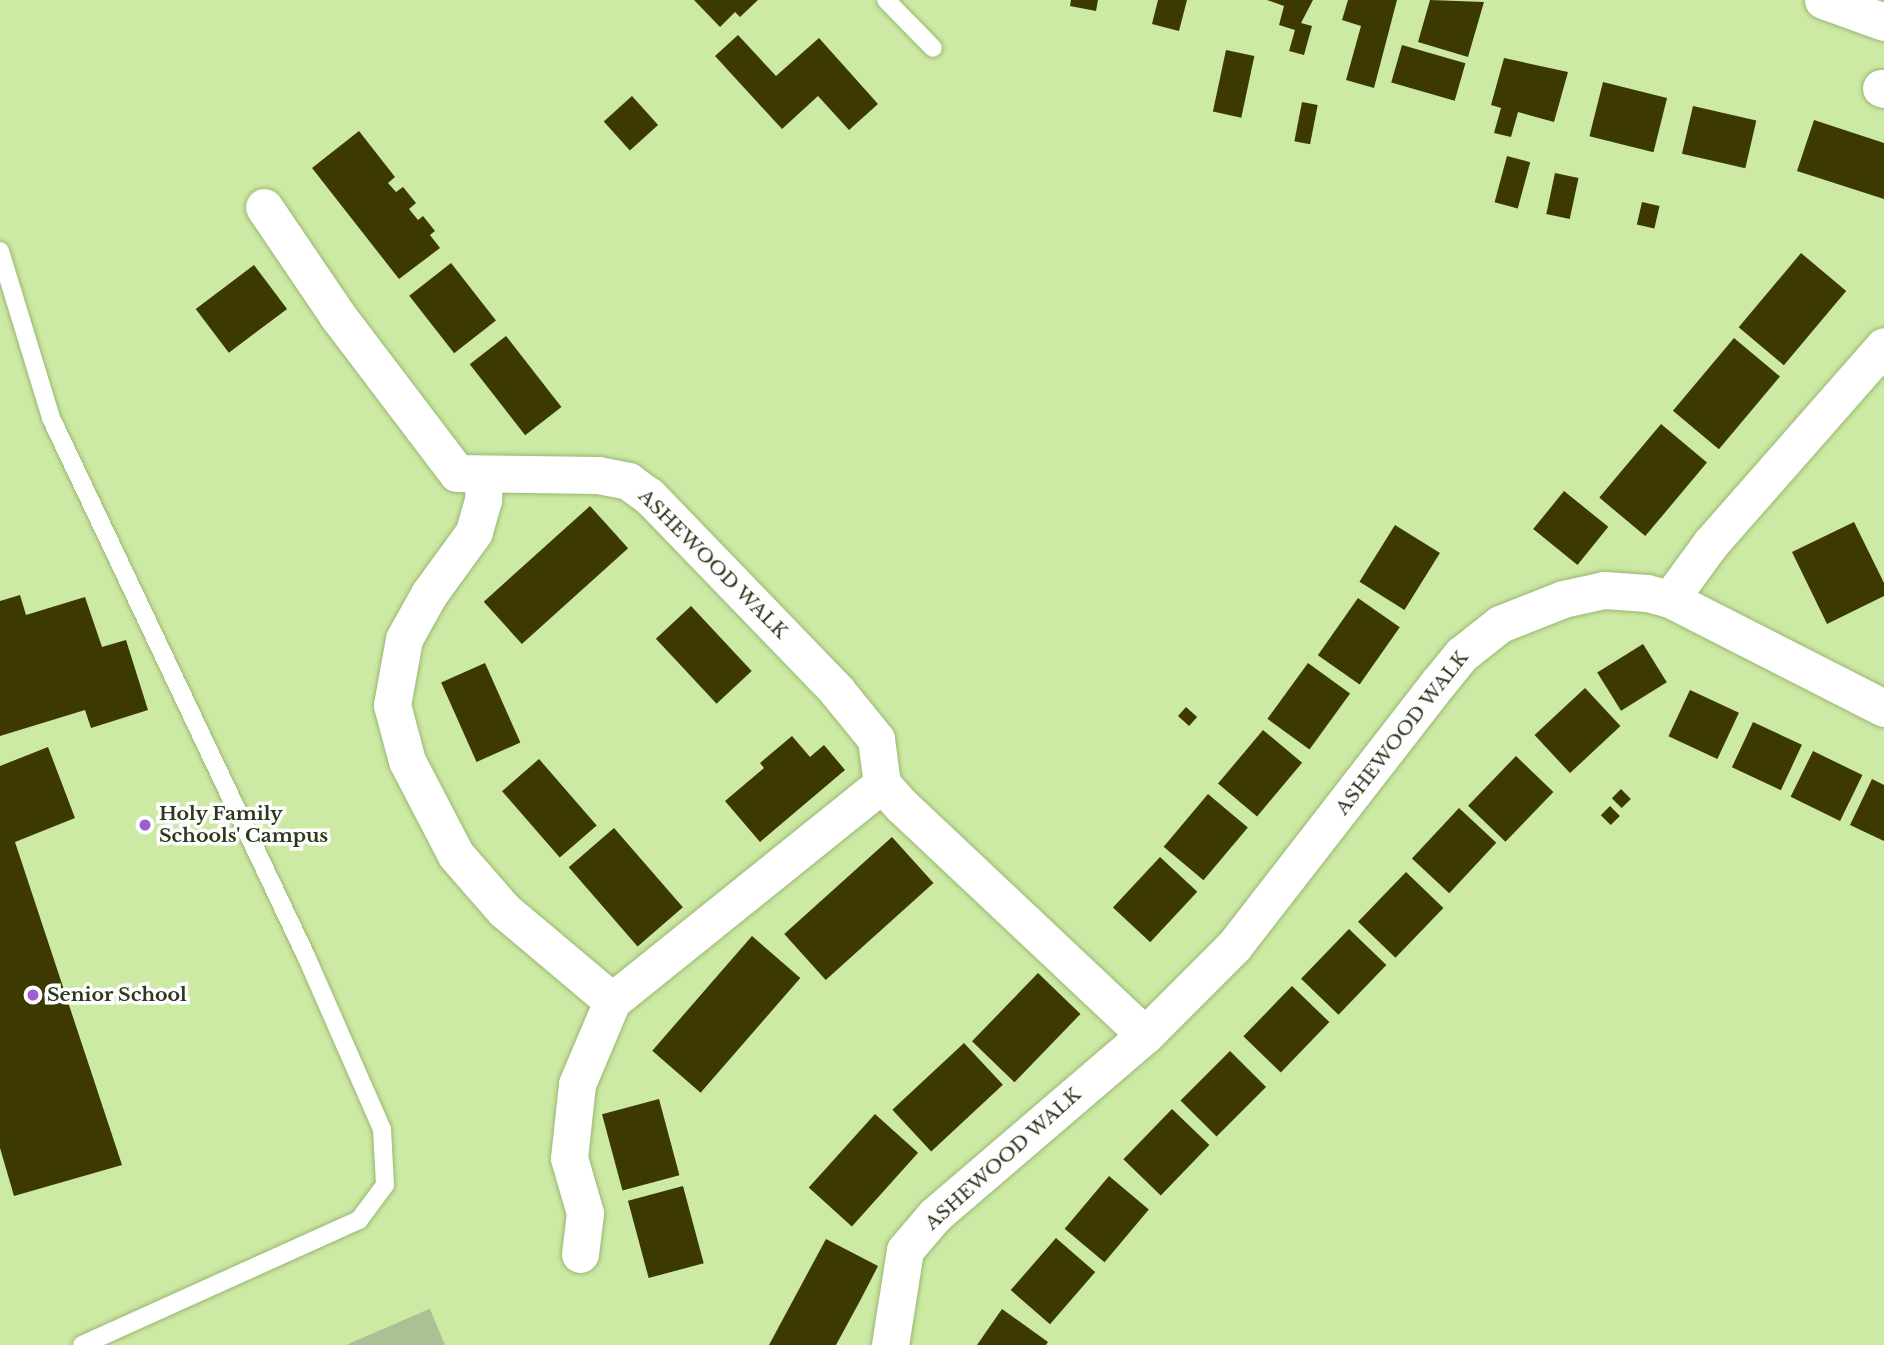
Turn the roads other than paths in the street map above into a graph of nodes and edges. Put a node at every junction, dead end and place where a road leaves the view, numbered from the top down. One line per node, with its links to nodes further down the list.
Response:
1 (886, 0): 4 (lane)
2 (1823, 0): 3 (street)
3 (1884, 22)
4 (933, 47)
5 (264, 207): 8 (street, ASHEWOOD WALK)
6 (0, 251): 15 (lane)
7 (1879, 362): 9 (street)
8 (484, 475): 11 (street, ASHEWOOD WALK); 12 (street)
9 (1670, 599): 10 (street, ASHEWOOD WALK); 13 (street, ASHEWOOD WALK)
10 (1884, 708)
11 (882, 784): 12 (street); 13 (street)
12 (612, 1001): 14 (street)
13 (1145, 1035): 16 (street, ASHEWOOD WALK)
14 (580, 1254)
15 (82, 1345)
16 (890, 1345)

